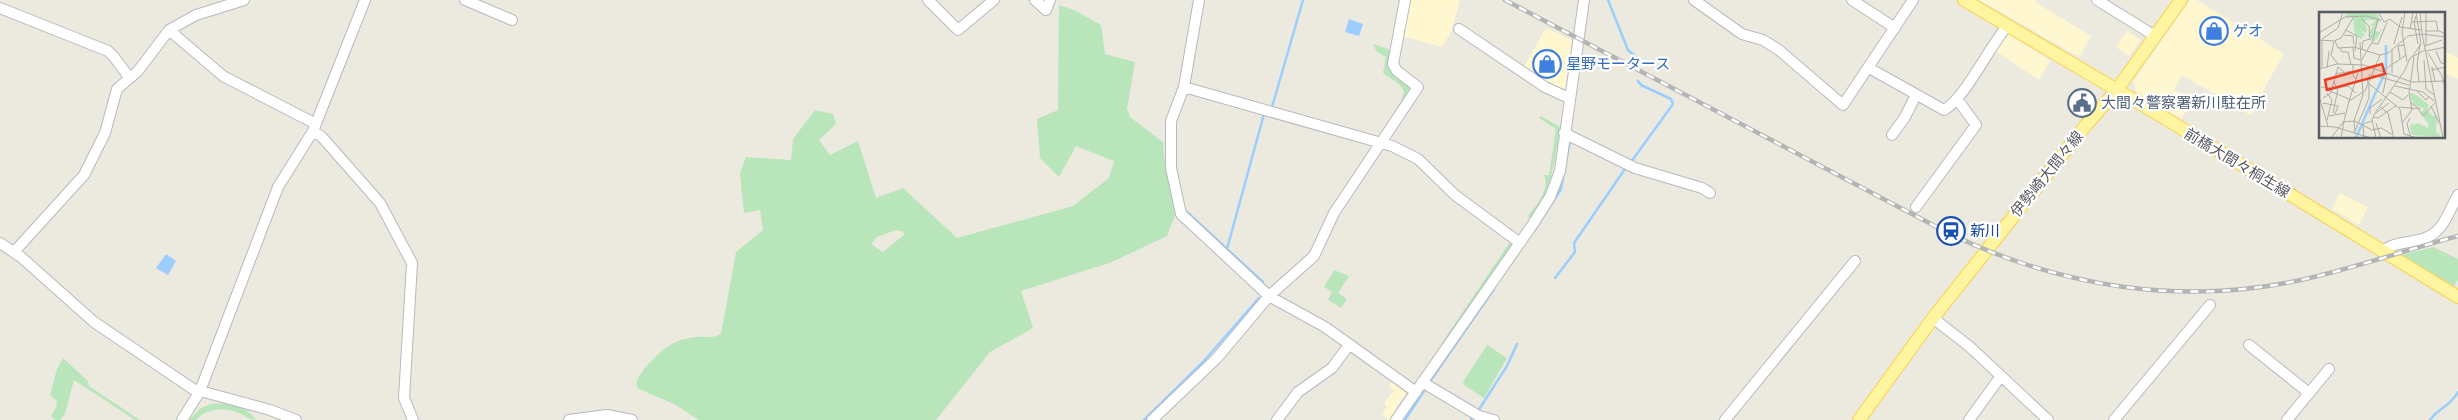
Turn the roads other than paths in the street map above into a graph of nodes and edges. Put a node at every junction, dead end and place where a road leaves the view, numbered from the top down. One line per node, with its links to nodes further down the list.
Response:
1 (244, 0): 22 (street)
2 (365, 0): 31 (street)
3 (465, 0): 18 (street)
4 (928, 0): 5 (street)
5 (994, 0)
6 (1036, 0): 7 (street)
7 (1050, 0)
8 (1199, 0): 26 (street)
9 (1406, 0): 34 (street)
10 (1584, 0): 29 (street)
11 (1694, 0): 24 (street)
12 (1852, 0): 20 (street)
13 (1913, 0): 20 (street)
14 (1964, 0): 19 (main road, 前橋大間々桐生線)
15 (2097, 0): 23 (street)
16 (2181, 0): 23 (main road, 伊勢崎大間々線)
17 (0, 8): 25 (street)
18 (512, 20)
19 (2008, 24): 27 (main road, 前橋大間々桐生線); 30 (street)
20 (1895, 28): 24 (street)
21 (1459, 29): 29 (street)
22 (169, 30): 25 (street); 31 (street)
23 (2155, 36): 27 (main road, 伊勢崎大間々線)
24 (1869, 68): 28 (street)
25 (129, 77): 40 (street)
26 (1184, 87): 34 (street); 43 (street)
27 (2116, 91): 41 (main road, 前橋大間々桐生線); 46 (main road, 伊勢崎大間々線)
28 (1916, 95): 30 (street); 33 (street)
29 (1569, 98): 32 (street)
30 (1957, 99): 37 (street)
31 (315, 127): 52 (street); 57 (street)
32 (1564, 133): 35 (street); 38 (street)
33 (1892, 134)
34 (1382, 142): 38 (street); 43 (street)
35 (1710, 193)
36 (2458, 195): 41 (street)
37 (1916, 206)
38 (1520, 243): 51 (street)
39 (1, 246): 40 (street)
40 (14, 252): 52 (street)
41 (2382, 252): 44 (main road, 前橋大間々桐生線)
42 (1855, 260): 64 (street)
43 (1269, 296): 47 (street); 60 (street)
44 (2458, 297)
45 (2210, 305): 68 (street)
46 (1933, 318): 50 (street); 65 (main road, 伊勢崎大間々線)
47 (1349, 345): 53 (street); 61 (street)
48 (2249, 345): 54 (street)
49 (2329, 369): 54 (street)
50 (2001, 376): 66 (street); 67 (street)
51 (1422, 382): 53 (street); 63 (street)
52 (200, 391): 55 (street); 56 (street)
53 (1416, 392): 62 (street)
54 (2309, 393): 69 (street)
55 (182, 420)
56 (296, 420)
57 (413, 420)
58 (569, 420): 59 (street)
59 (632, 420)
60 (1152, 420)
61 (1277, 420)
62 (1396, 420)
63 (1494, 420)
64 (1726, 420)
65 (1859, 420)
66 (1969, 420)
67 (2048, 420)
68 (2114, 420)
69 (2287, 420)

